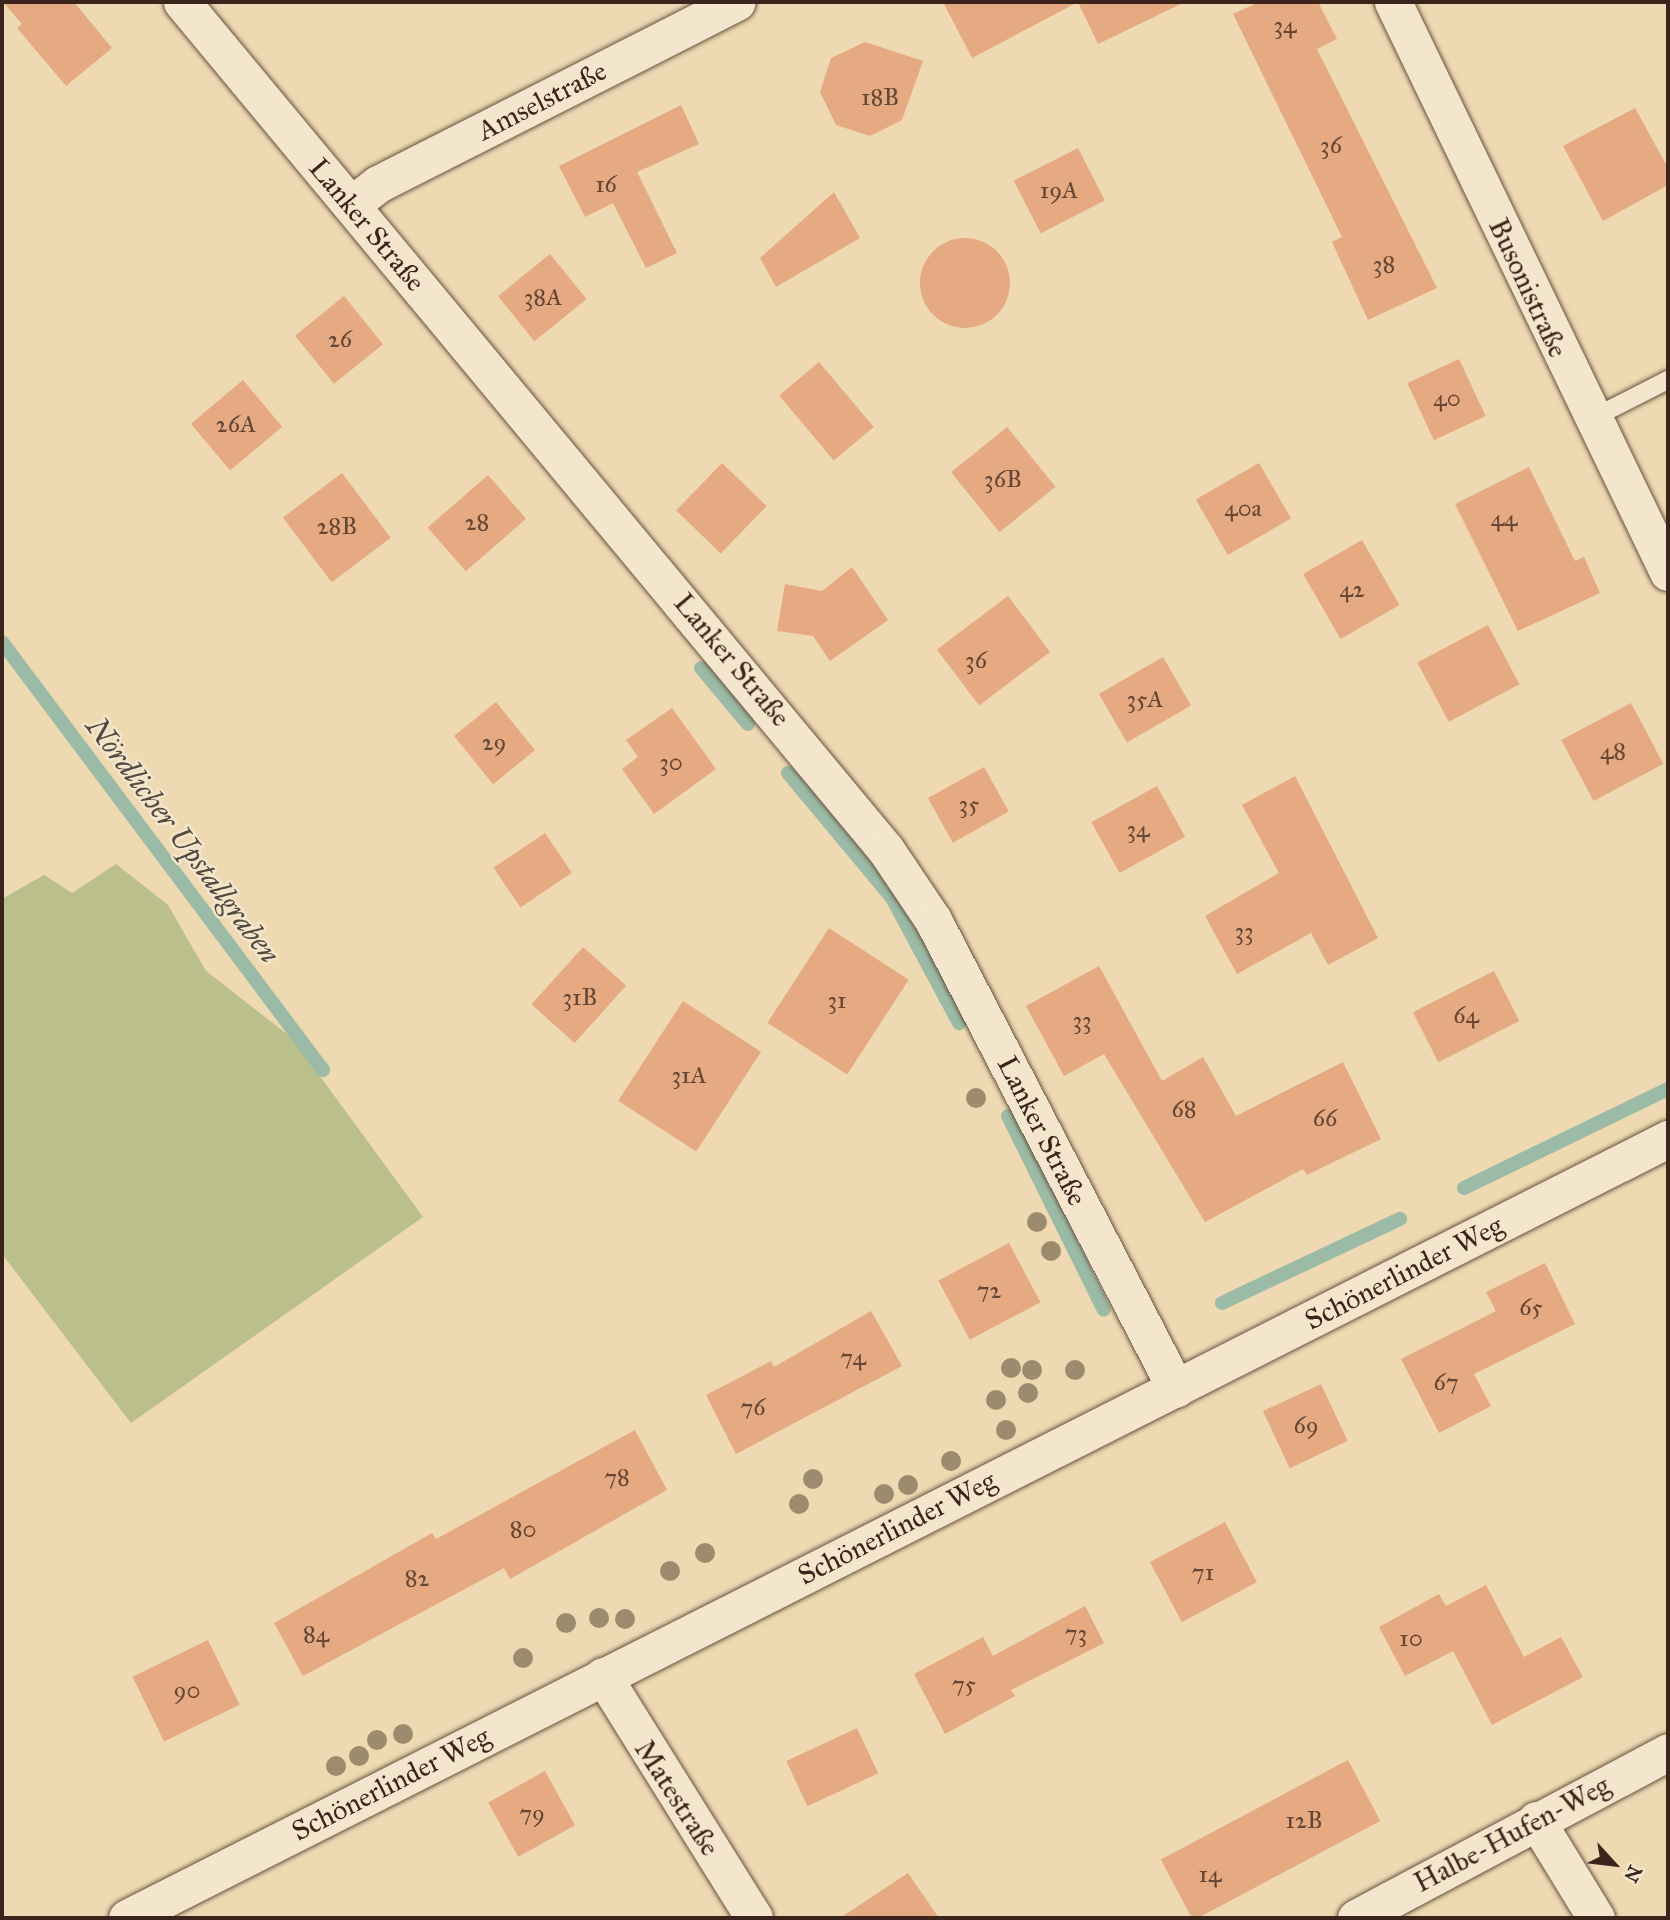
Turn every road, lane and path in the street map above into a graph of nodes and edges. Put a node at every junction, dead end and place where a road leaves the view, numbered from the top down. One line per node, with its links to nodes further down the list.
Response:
1 (182, 2): 4 (street, Lanker Straße)
2 (736, 2): 4 (street, Amselstraße)
3 (1393, 2): 6 (street, Busonistraße)
4 (351, 205): 9 (street, Lanker Straße)
5 (1668, 380): 6 (lane)
6 (1591, 419): 7 (street, Busonistraße)
7 (1668, 572)
8 (1668, 1139): 9 (street, Schönerlinder Weg)
9 (1176, 1389): 10 (street, Schönerlinder Weg)
10 (603, 1676): 13 (street, Schönerlinder Weg); 14 (street, Matestraße)
11 (1668, 1752): 12 (street, Halbe-Hufen-Weg)
12 (1536, 1820): 15 (street, Halbe-Hufen-Weg); 16 (street)
13 (127, 1918)
14 (754, 1918)
15 (1356, 1918)
16 (1596, 1918)

